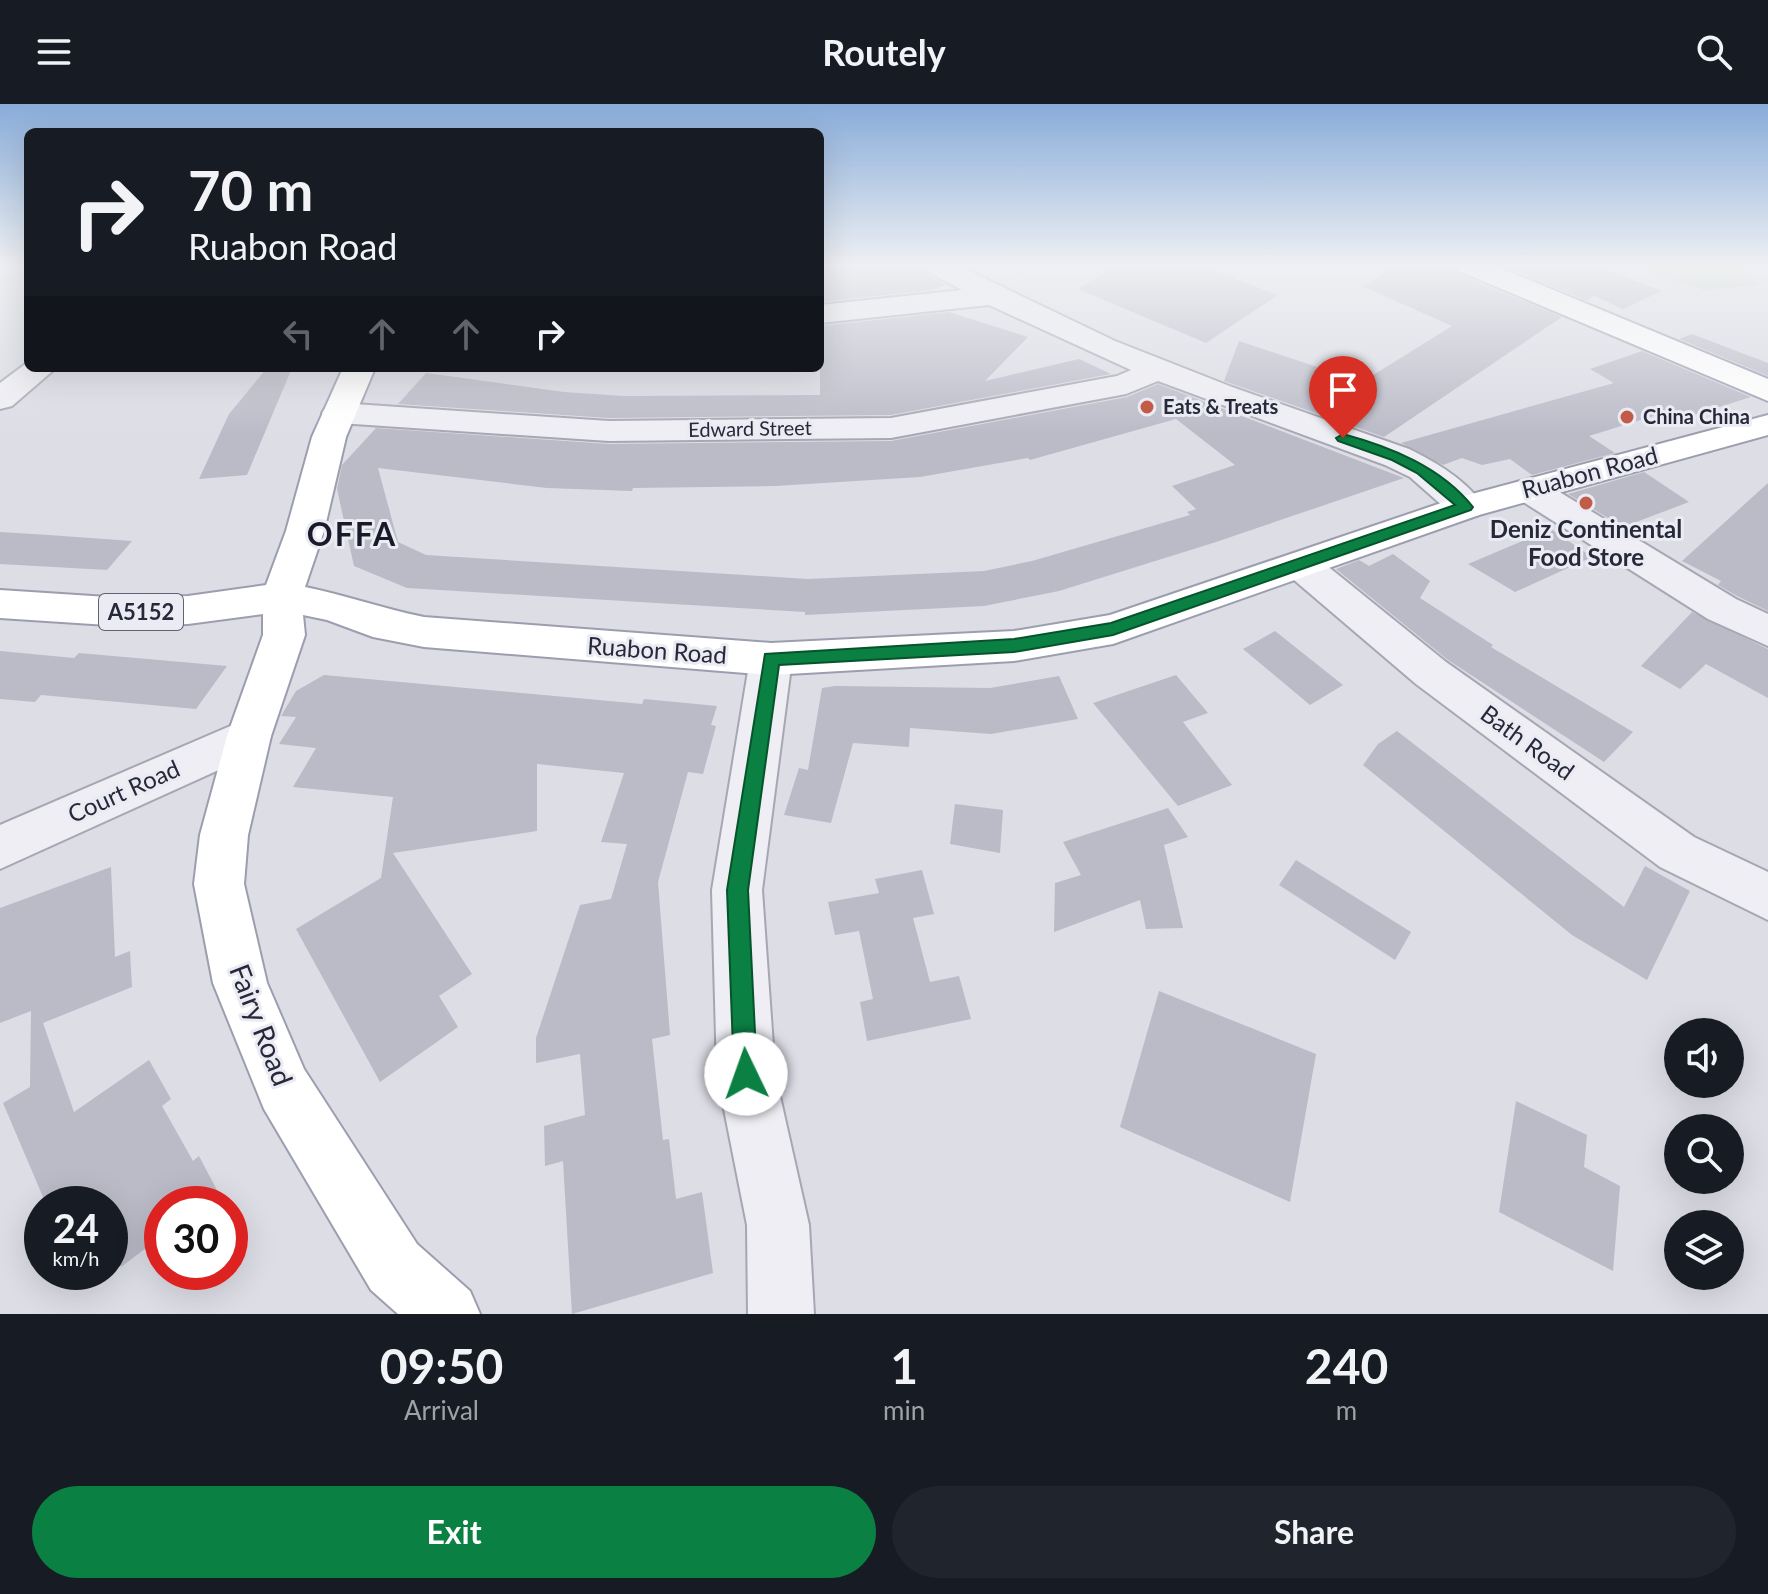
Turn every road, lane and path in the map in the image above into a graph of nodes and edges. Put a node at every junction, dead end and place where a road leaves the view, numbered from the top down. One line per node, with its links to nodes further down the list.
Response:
1 (1047, 321): 3 (street)
2 (1603, 321): 6 (main road)
3 (1155, 370): 8 (street, Edward Street); 11 (street)
4 (35, 372): 7 (street)
5 (357, 372): 8 (main road)
6 (1768, 391)
7 (0, 399)
8 (339, 413): 13 (main road)
9 (1768, 425): 10 (main road, Ruabon Road / A5152)
10 (1530, 490): 11 (main road, Ruabon Road / A5152); 15 (street)
11 (1466, 507): 12 (main road, Ruabon Road / A5152)
12 (1301, 565): 16 (main road, Ruabon Road / A5152); 19 (street, Bath Road)
13 (282, 597): 14 (main road, Ruabon Road / A5152); 16 (main road, Ruabon Road / A5152); 17 (main road, Fairy Road)
14 (0, 604)
15 (1768, 631)
16 (771, 659): 21 (street)
17 (249, 736): 18 (street, Court Road); 20 (main road, Fairy Road)
18 (0, 848)
19 (1768, 897)
20 (447, 1314)
21 (781, 1314)

